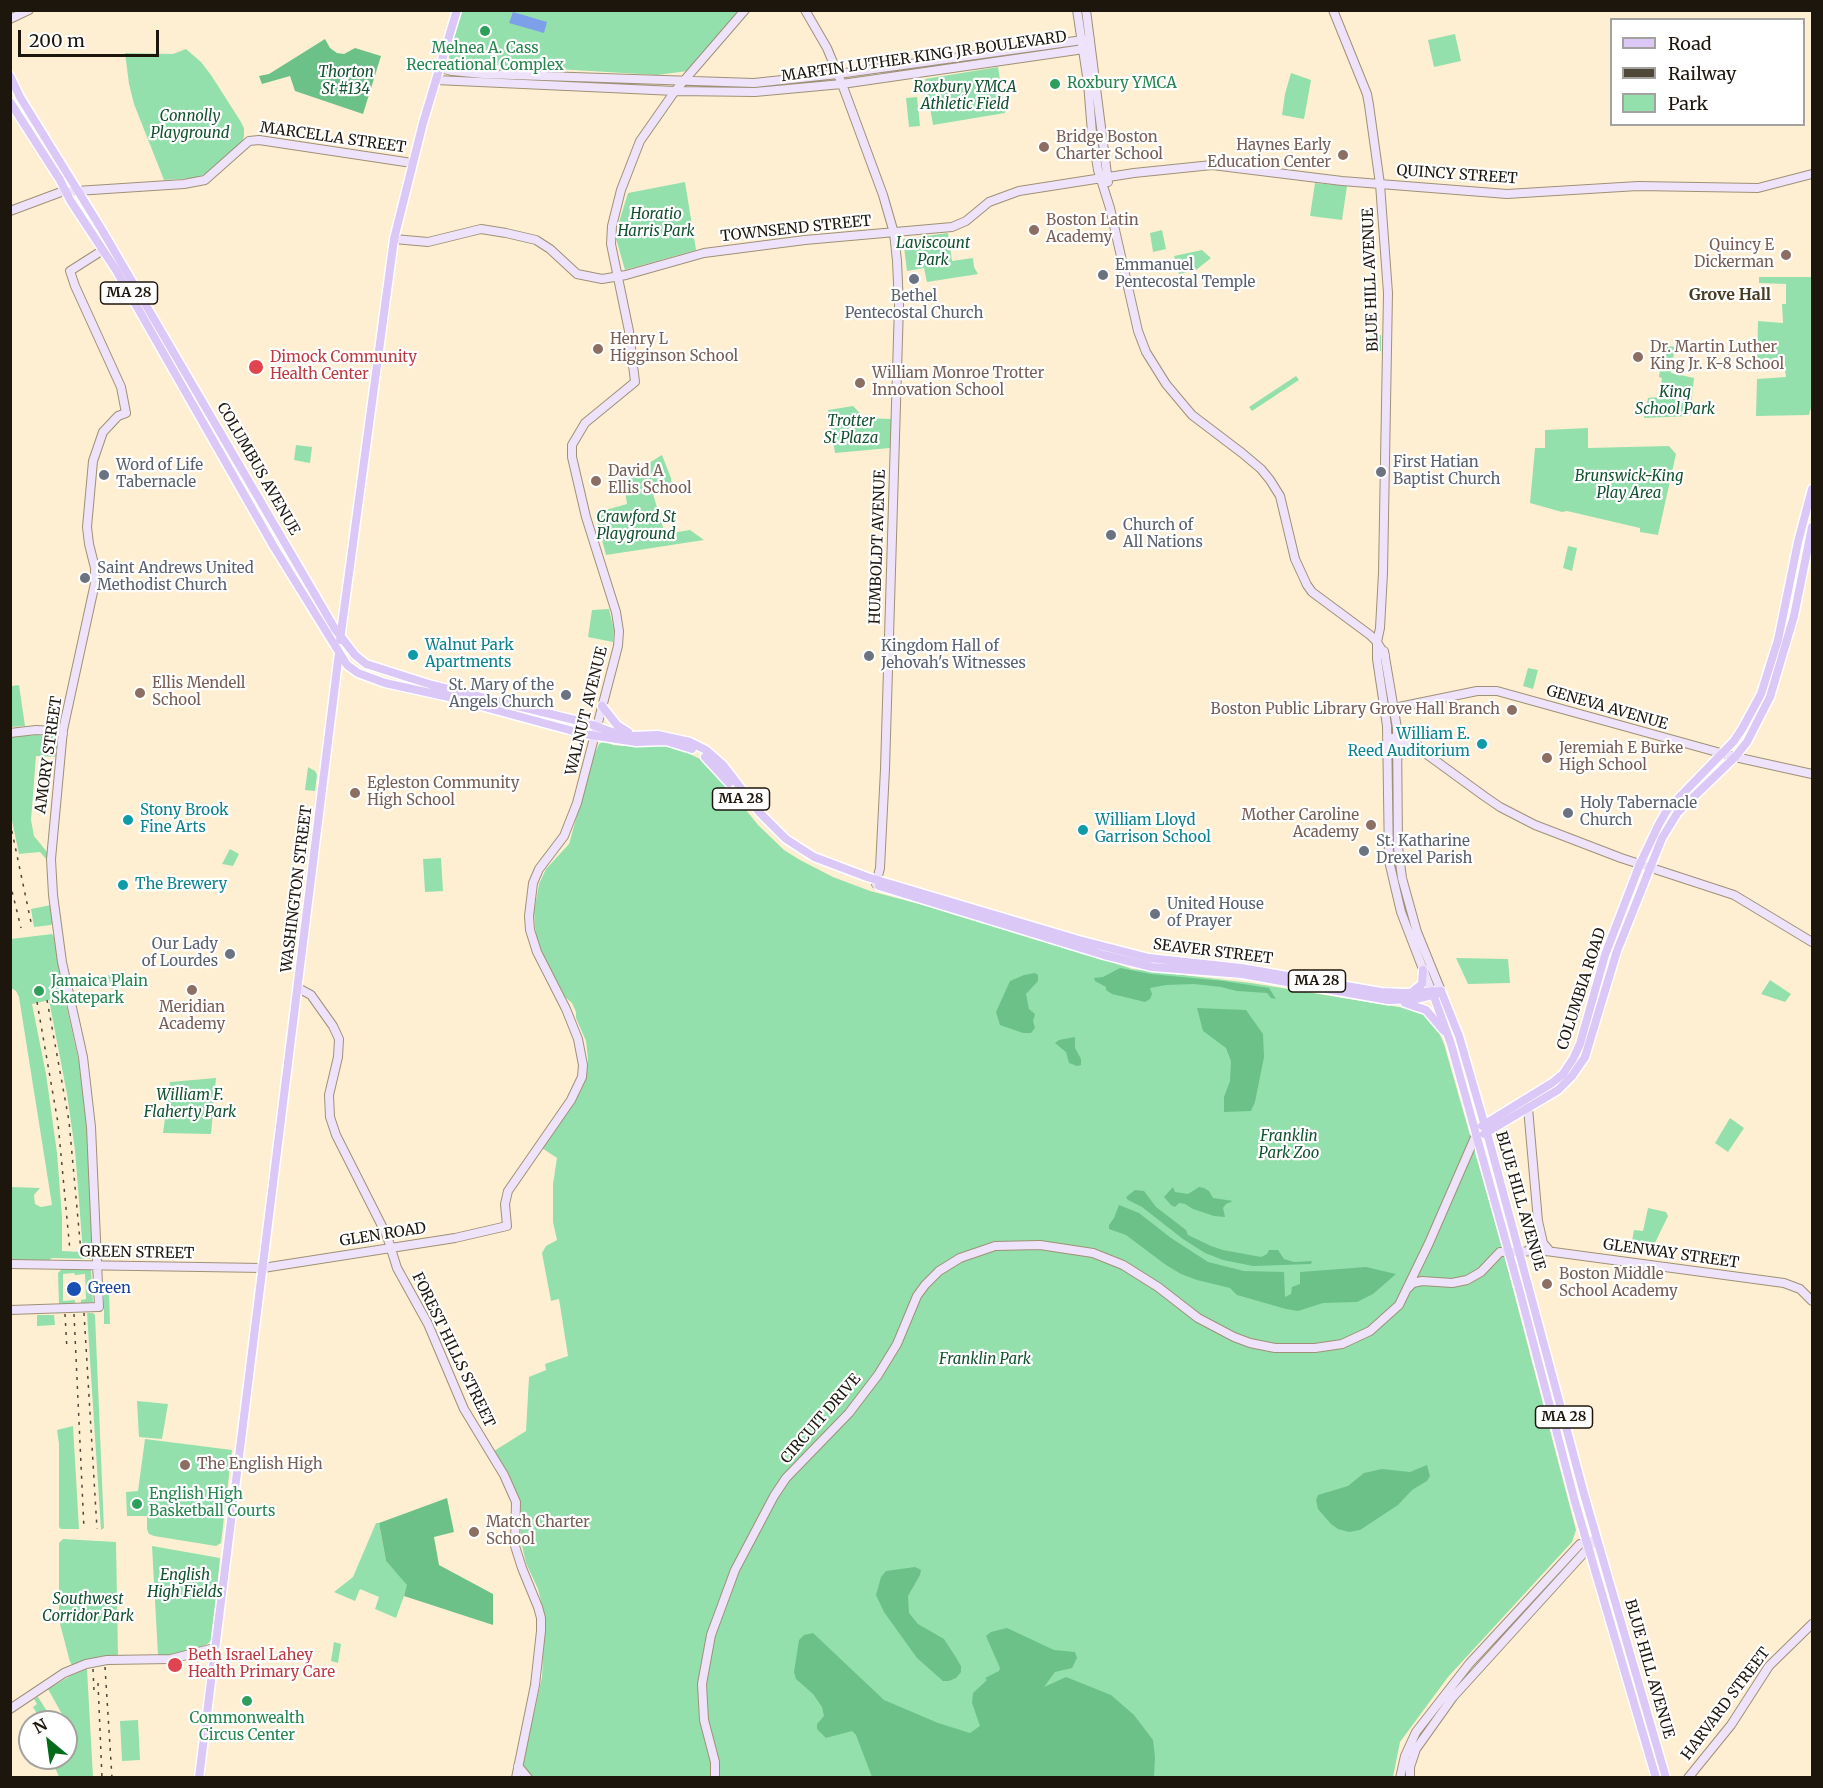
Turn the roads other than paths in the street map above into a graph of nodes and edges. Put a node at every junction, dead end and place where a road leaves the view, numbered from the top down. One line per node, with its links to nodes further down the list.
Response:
1 (29, 10): 8 (main road)
2 (457, 10): 12 (main road, WASHINGTON STREET)
3 (745, 10): 11 (main road, WALNUT AVENUE)
4 (805, 10): 13 (main road, HUMBOLDT AVENUE)
5 (1077, 10): 9 (main road)
6 (1086, 10): 9 (main road)
7 (1334, 10): 26 (main road, BLUE HILL AVENUE)
8 (10, 19)
9 (1085, 39): 10 (main road); 13 (main road, MARTIN LUTHER KING JR BOULEVARD)
10 (1087, 49): 18 (main road, MARTIN LUTHER KING JR BOULEVARD); 25 (main road)
11 (697, 67): 16 (main road, WALNUT AVENUE); 17 (main road)
12 (440, 68): 15 (main road, WASHINGTON STREET); 16 (main road, MARTIN LUTHER KING JR BOULEVARD)
13 (838, 74): 17 (main road, MARTIN LUTHER KING JR BOULEVARD); 18 (main road, HUMBOLDT AVENUE)
14 (10, 76): 27 (main road, COLUMBUS AVENUE / MA 28)
15 (436, 80): 19 (main road, MARTIN LUTHER KING JR BOULEVARD); 23 (main road, WASHINGTON STREET)
16 (684, 81): 17 (main road, MARTIN LUTHER KING JR BOULEVARD); 20 (main road, WALNUT AVENUE)
17 (702, 82)
18 (842, 84): 20 (main road, MARTIN LUTHER KING JR BOULEVARD); 30 (main road, HUMBOLDT AVENUE)
19 (653, 90): 20 (main road, MARTIN LUTHER KING JR BOULEVARD); 22 (main road)
20 (675, 91): 22 (main road, WALNUT AVENUE)
21 (10, 102): 28 (main road, COLUMBUS AVENUE / MA 28)
22 (665, 106): 33 (main road, WALNUT AVENUE)
23 (412, 163): 27 (main road, MARCELLA STREET); 31 (main road, WASHINGTON STREET)
24 (1812, 174): 26 (main road, QUINCY STREET)
25 (1104, 178): 26 (main road, QUINCY STREET); 30 (main road, TOWNSEND STREET); 38 (main road)
26 (1380, 184): 36 (main road, BLUE HILL AVENUE)
27 (79, 191): 28 (main road); 37 (main road, COLUMBUS AVENUE / MA 28)
28 (66, 192): 29 (main road); 32 (main road, COLUMBUS AVENUE / MA 28)
29 (10, 211)
30 (894, 233): 33 (main road, TOWNSEND STREET); 53 (main road, HUMBOLDT AVENUE)
31 (394, 238): 33 (main road, TOWNSEND STREET); 37 (main road, WASHINGTON STREET)
32 (103, 250): 39 (main road, COLUMBUS AVENUE / MA 28); 45 (main road, AMORY STREET)
33 (618, 277): 41 (main road, WALNUT AVENUE)
34 (1812, 489): 49 (main road, COLUMBIA ROAD)
35 (1812, 527): 50 (main road, COLUMBIA ROAD)
36 (1380, 628): 38 (main road, BLUE HILL AVENUE); 40 (main road, BLUE HILL AVENUE)
37 (341, 637): 39 (main road, WASHINGTON STREET); 43 (main road, COLUMBUS AVENUE / MA 28)
38 (1377, 642): 40 (main road); 47 (main road, BLUE HILL AVENUE)
39 (339, 654): 43 (main road, COLUMBUS AVENUE / MA 28); 56 (main road, WASHINGTON STREET)
40 (1385, 654): 42 (main road, BLUE HILL AVENUE)
41 (602, 706): 43 (main road, WALNUT AVENUE); 46 (main road)
42 (1394, 708): 48 (main road, BLUE HILL AVENUE); 49 (main road, GENEVA AVENUE)
43 (596, 731): 46 (main road, SEAVER STREET / MA 28); 53 (main road, SEAVER STREET / MA 28); 65 (main road, WALNUT AVENUE)
44 (10, 733): 45 (main road)
45 (63, 734): 72 (main road, AMORY STREET)
46 (637, 736): 53 (main road, SEAVER STREET / MA 28)
47 (1387, 741): 48 (main road); 55 (main road, BLUE HILL AVENUE)
48 (1398, 742): 52 (main road); 57 (main road, BLUE HILL AVENUE)
49 (1723, 754): 50 (main road, GENEVA AVENUE); 52 (main road, COLUMBIA ROAD)
50 (1735, 757): 51 (main road, GENEVA AVENUE); 52 (main road, COLUMBIA ROAD)
51 (1812, 774)
52 (1645, 865): 54 (main road); 61 (main road, COLUMBIA ROAD); 62 (main road, COLUMBIA ROAD)
53 (877, 883): 58 (main road, SEAVER STREET / MA 28); 59 (main road, SEAVER STREET / MA 28)
54 (1812, 942)
55 (1423, 970): 57 (main road, BLUE HILL AVENUE); 58 (main road)
56 (298, 988): 66 (main road, FOREST HILLS STREET); 73 (main road, WASHINGTON STREET)
57 (1435, 992): 58 (main road, SEAVER STREET / MA 28); 59 (main road, SEAVER STREET); 60 (main road, BLUE HILL AVENUE); 62 (main road, BLUE HILL AVENUE / MA 28)
58 (1409, 993)
59 (1388, 1000): 60 (main road, MA 28)
60 (1451, 1044): 63 (main road, BLUE HILL AVENUE / MA 28)
61 (1528, 1108): 62 (main road, COLUMBIA ROAD); 64 (main road)
62 (1486, 1128): 63 (main road, COLUMBIA ROAD); 68 (main road, BLUE HILL AVENUE / MA 28)
63 (1476, 1135): 67 (main road, BLUE HILL AVENUE / MA 28); 70 (main road, CIRCUIT DRIVE)
64 (1538, 1221): 68 (main road); 69 (main road)
65 (507, 1226): 66 (main road, GLEN ROAD)
66 (392, 1247): 73 (main road, GLEN ROAD); 86 (main road, FOREST HILLS STREET)
67 (1509, 1251): 68 (main road, GLENWAY STREET); 74 (main road); 79 (main road, BLUE HILL AVENUE / MA 28)
68 (1524, 1251): 69 (main road, GLENWAY STREET); 78 (main road, BLUE HILL AVENUE / MA 28)
69 (1551, 1251): 76 (main road, GLENWAY STREET)
70 (1421, 1260): 74 (main road); 75 (main road, CIRCUIT DRIVE)
71 (10, 1264): 72 (main road, GREEN STREET)
72 (98, 1266): 73 (main road, GREEN STREET); 77 (main road, AMORY STREET)
73 (263, 1268): 81 (main road, WASHINGTON STREET)
74 (1432, 1281): 75 (main road)
75 (1406, 1290): 91 (main road, CIRCUIT DRIVE)
76 (1812, 1301)
77 (10, 1310)
78 (1597, 1539): 79 (main road); 95 (main road, BLUE HILL AVENUE / MA 28)
79 (1588, 1545): 82 (main road); 83 (main road); 94 (main road, BLUE HILL AVENUE / MA 28)
80 (1812, 1624): 87 (main road, HARVARD STREET)
81 (214, 1648): 84 (main road); 88 (main road, WASHINGTON STREET)
82 (1475, 1658): 83 (main road); 85 (main road)
83 (1480, 1667): 85 (main road)
84 (10, 1709)
85 (1411, 1751): 92 (main road); 93 (main road)
86 (518, 1767): 89 (main road, FOREST HILLS STREET); 90 (main road)
87 (1689, 1777)
88 (199, 1778)
89 (516, 1778)
90 (528, 1778)
91 (715, 1778)
92 (1400, 1778)
93 (1410, 1778)
94 (1656, 1778)
95 (1666, 1778)

